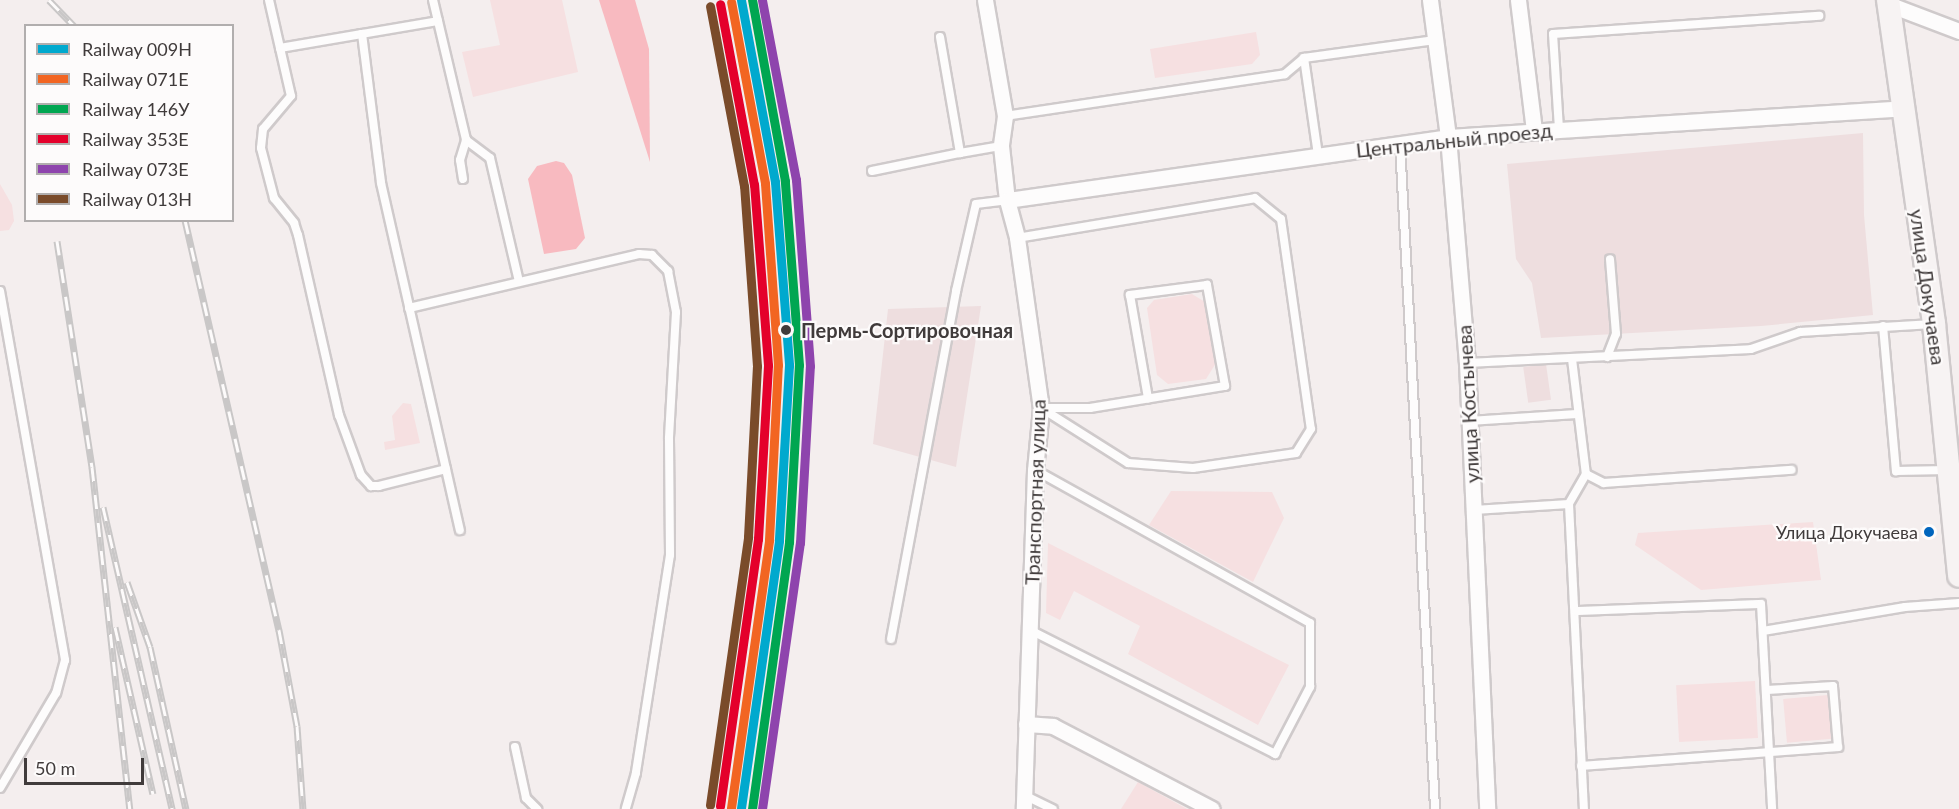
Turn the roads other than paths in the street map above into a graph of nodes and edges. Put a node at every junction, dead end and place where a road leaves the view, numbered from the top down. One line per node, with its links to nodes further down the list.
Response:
1 (269, 0): 13 (lane)
2 (434, 0): 8 (lane)
3 (985, 0): 16 (street, Транспортная улица)
4 (1430, 0): 12 (street, улица Костычева)
5 (1518, 0): 18 (street)
6 (1890, 1): 9 (street); 15 (main road, улица Докучаева)
7 (1819, 16): 17 (lane)
8 (438, 21): 10 (lane); 20 (lane)
9 (1959, 31)
10 (362, 34): 13 (lane); 32 (lane)
11 (940, 37): 23 (lane)
12 (1435, 40): 14 (lane); 19 (street, улица Костычева)
13 (280, 48): 42 (lane)
14 (1304, 58): 16 (lane); 24 (lane)
15 (1904, 108): 17 (street, Центральный проезд); 33 (main road, улица Докучаева)
16 (1005, 116): 22 (street, Транспортная улица)
17 (1559, 129): 18 (street, Центральный проезд)
18 (1534, 131): 19 (street, Центральный проезд)
19 (1448, 137): 21 (street, Центральный проезд); 37 (street, улица Костычева)
20 (466, 140): 26 (lane); 30 (lane)
21 (1400, 143): 24 (street, Центральный проезд); 67 (lane)
22 (1001, 146): 23 (lane); 27 (street, Транспортная улица)
23 (960, 153): 25 (lane)
24 (1318, 155): 27 (street, Центральный проезд)
25 (872, 171)
26 (463, 179)
27 (1007, 200): 28 (street, Транспортная улица); 55 (lane)
28 (1017, 238): 39 (street, Транспортная улица); 39 (lane)
29 (1610, 259): 35 (lane)
30 (519, 282): 32 (lane); 64 (lane)
31 (0, 291): 61 (lane)
32 (409, 308): 42 (lane)
33 (1934, 324): 34 (lane); 45 (main road, улица Докучаева)
34 (1883, 326): 35 (lane); 45 (lane)
35 (1607, 357): 36 (lane)
36 (1572, 359): 37 (lane); 40 (lane)
37 (1467, 363): 41 (street, улица Костычева)
38 (1148, 398): 38 (lane); 39 (lane)
39 (1041, 408): 43 (street, Транспортная улица)
40 (1577, 414): 41 (lane); 46 (lane)
41 (1469, 421): 48 (street, улица Костычева)
42 (446, 469): 49 (lane)
43 (1035, 470): 53 (street, Транспортная улица); 53 (lane)
44 (1792, 470): 46 (lane)
45 (1950, 470): 50 (main road, улица Докучаева)
46 (1586, 474): 47 (lane)
47 (1569, 504): 48 (lane); 52 (lane)
48 (1474, 510): 68 (street, улица Костычева)
49 (460, 530)
50 (1959, 576)
51 (1959, 603): 54 (lane)
52 (1576, 611): 54 (lane); 60 (lane)
53 (1030, 630): 57 (street, Транспортная улица)
54 (1763, 631): 56 (lane)
55 (891, 639)
56 (1767, 690): 59 (lane); 59 (lane)
57 (1026, 724): 62 (street, Транспортная улица); 66 (street)
58 (515, 747): 63 (lane)
59 (1771, 751): 60 (lane); 70 (lane)
60 (1581, 766): 69 (lane)
61 (0, 788)
62 (1024, 802): 65 (lane)
63 (537, 809)
64 (626, 809)
65 (1053, 809)
66 (1212, 809)
67 (1435, 809)
68 (1487, 809)
69 (1584, 809)
70 (1772, 809)

